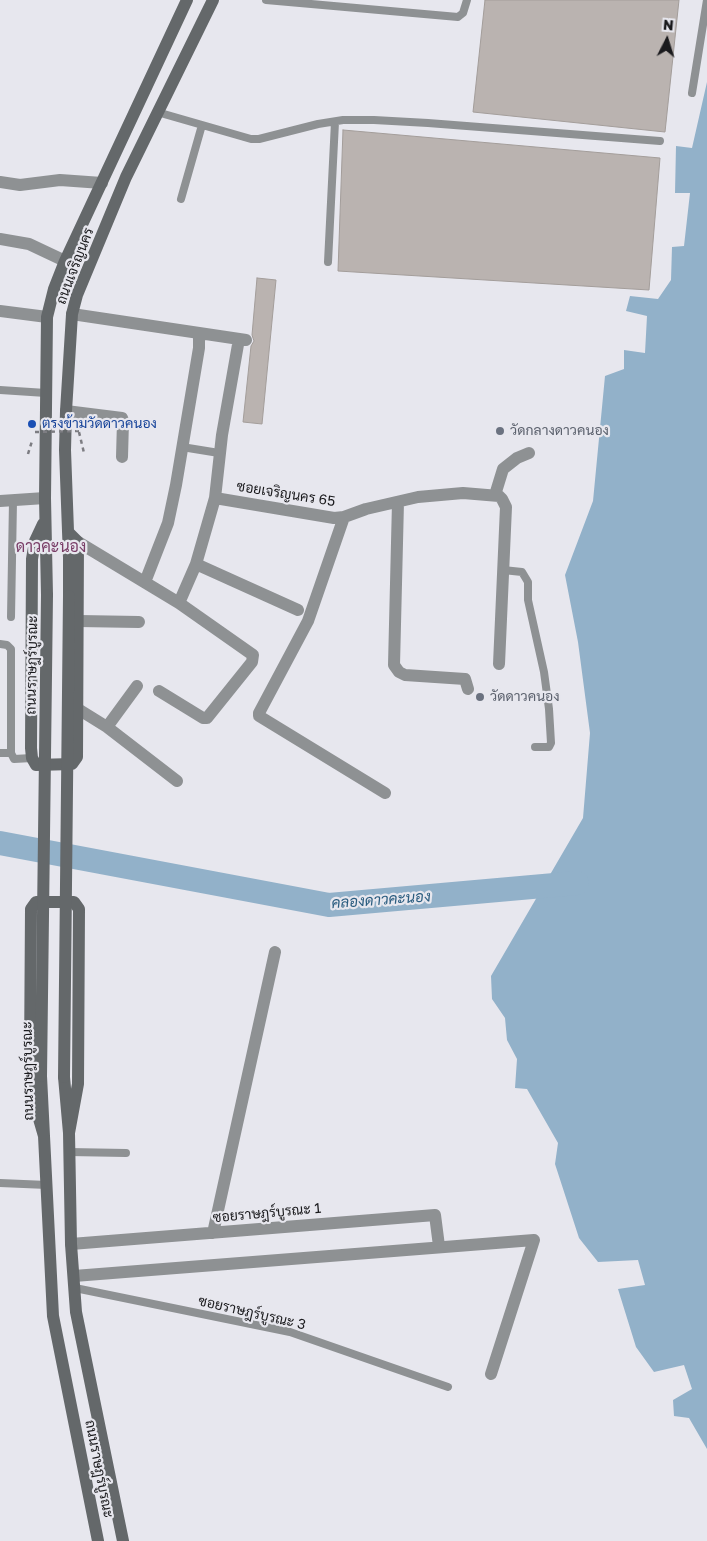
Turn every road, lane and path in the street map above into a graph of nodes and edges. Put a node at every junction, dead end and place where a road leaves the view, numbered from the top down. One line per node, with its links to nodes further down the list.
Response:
1 (187, 0): 12 (main road, ถนนเจริญนคร)
2 (213, 0): 7 (main road, ถนนเจริญนคร)
3 (266, 0): 4 (lane)
4 (467, 0)
5 (707, 0): 6 (lane)
6 (692, 92)
7 (157, 112): 9 (lane); 18 (main road, ถนนเจริญนคร)
8 (334, 122): 9 (lane); 10 (lane); 16 (lane)
9 (202, 125): 13 (lane)
10 (660, 141)
11 (0, 182): 12 (street)
12 (102, 183): 15 (main road, ถนนเจริญนคร)
13 (181, 199)
14 (0, 239): 15 (street)
15 (66, 261): 19 (main road, ถนนเจริญนคร)
16 (328, 262)
17 (0, 311): 19 (street)
18 (72, 314): 20 (street); 23 (main road, ถนนเจริญนคร)
19 (47, 317): 22 (main road, ถนนเจริญนคร)
20 (199, 333): 25 (street); 27 (street)
21 (0, 390): 22 (lane)
22 (46, 393): 31 (main road, ถนนเจริญนคร)
23 (66, 411): 29 (street); 37 (main road, ถนนเจริญนคร)
24 (35, 432): 26 (path, bridge)
25 (182, 447): 27 (lane); 41 (street)
26 (84, 453)
27 (219, 453): 32 (street)
28 (528, 454): 30 (street)
29 (122, 457)
30 (495, 495): 34 (street, ซอยเจริญนคร 65); 40 (street)
31 (44, 498): 33 (street); 36 (main road, ถนนเจริญนคร)
32 (215, 498): 35 (street, ซอยเจริญนคร 65); 39 (street)
33 (6, 501): 46 (lane)
34 (398, 502): 35 (street, ซอยเจริญนคร 65); 52 (street)
35 (344, 517): 61 (street)
36 (45, 520): 42 (main road, ถนนเจริญนคร); 59 (main road)
37 (68, 532): 38 (main road); 43 (main road, ถนนเจริญนคร)
38 (78, 542): 41 (street); 47 (main road)
39 (196, 564): 44 (street); 45 (street)
40 (502, 570): 50 (street); 56 (lane)
41 (145, 582): 44 (street)
42 (48, 595): 64 (main road, ถนนราษฎร์บูรณะ, bridge)
43 (69, 596): 63 (main road, ถนนราษฎร์บูรณะ, bridge)
44 (179, 603): 53 (street)
45 (298, 610)
46 (11, 617)
47 (78, 621): 48 (street); 54 (main road)
48 (139, 622)
49 (0, 644): 57 (lane)
50 (499, 664)
51 (138, 686): 55 (street)
52 (468, 689)
53 (159, 691)
54 (78, 709): 55 (street); 59 (main road)
55 (107, 727): 60 (street)
56 (535, 747)
57 (11, 753): 58 (lane); 59 (lane)
58 (0, 754)
59 (32, 758)
60 (177, 782)
61 (385, 793)
62 (275, 952): 69 (street)
63 (69, 1133): 64 (main road); 65 (main road, ถนนราษฎร์บูรณะ)
64 (44, 1136): 68 (main road, ถนนราษฎร์บูรณะ)
65 (69, 1152): 66 (lane); 70 (main road, ถนนราษฎร์บูรณะ)
66 (126, 1153)
67 (0, 1184): 68 (lane)
68 (46, 1185): 76 (main road, ถนนราษฎร์บูรณะ)
69 (212, 1233): 70 (street, ซอยราษฎร์บูรณะ 1); 71 (street, ซอยราษฎร์บูรณะ 1)
70 (71, 1244): 72 (main road, ถนนราษฎร์บูรณะ)
71 (439, 1246): 72 (street); 73 (street)
72 (74, 1282): 74 (lane, ซอยราษฎร์บูรณะ 3); 75 (main road, ถนนราษฎร์บูรณะ)
73 (491, 1374)
74 (448, 1386)
75 (98, 1423): 76 (main road); 78 (main road, ถนนราษฎร์บูรณะ)
76 (75, 1428): 77 (main road, ถนนราษฎร์บูรณะ)
77 (98, 1541)
78 (123, 1541)

